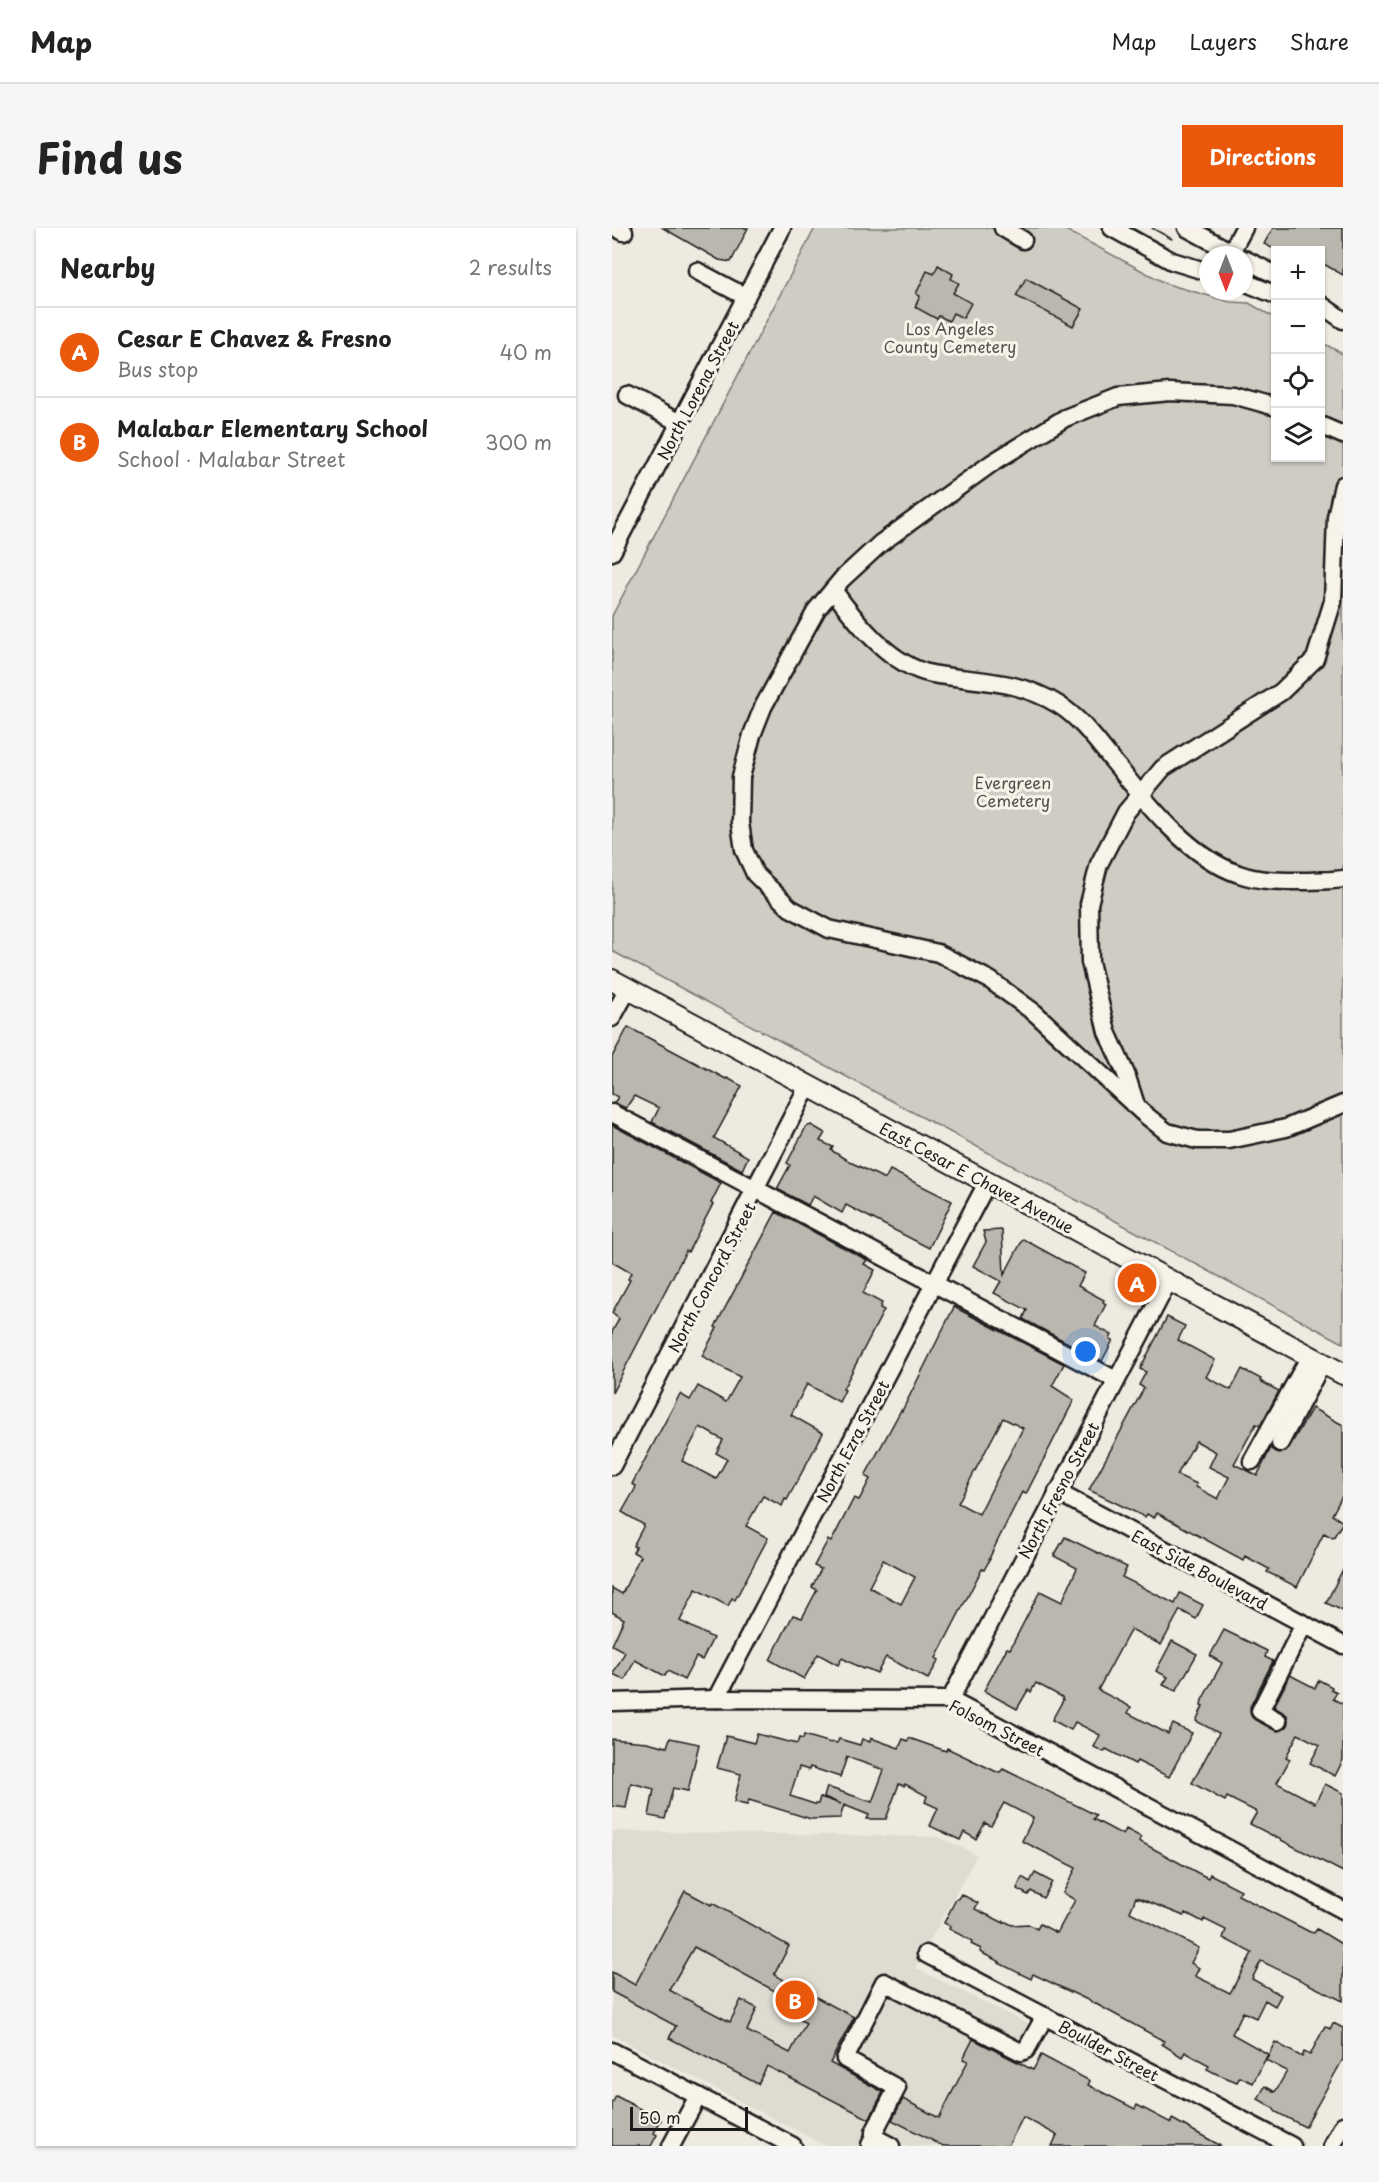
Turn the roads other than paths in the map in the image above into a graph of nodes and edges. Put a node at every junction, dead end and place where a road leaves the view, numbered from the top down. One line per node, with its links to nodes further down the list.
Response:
1 (782, 228): 15 (street, North Lorena Street)
2 (1003, 228): 6 (street)
3 (1112, 228): 10 (street)
4 (1187, 228): 7 (street)
5 (1244, 228): 8 (street)
6 (1023, 240)
7 (1220, 246)
8 (1239, 246)
9 (1253, 263): 12 (street)
10 (1199, 269)
11 (697, 271): 15 (street)
12 (1271, 273)
13 (1253, 286): 14 (street)
14 (1271, 293)
15 (746, 297): 21 (street, North Lorena Street)
16 (1325, 308): 18 (street)
17 (1325, 316): 18 (street)
18 (1343, 321)
19 (627, 395): 21 (street)
20 (1271, 406): 26 (street)
21 (680, 423): 25 (street, North Lorena Street)
22 (1325, 427): 23 (street)
23 (1343, 435)
24 (1343, 485): 27 (street)
25 (612, 552)
26 (833, 590): 27 (street); 33 (street)
27 (1140, 794): 28 (street); 33 (street)
28 (1343, 879)
29 (620, 985): 30 (street); 31 (main road, East Cesar E Chavez Avenue)
30 (612, 1018)
31 (808, 1086): 35 (main road, East Cesar E Chavez Avenue); 36 (street, North Concord Street)
32 (1343, 1104): 33 (street)
33 (1136, 1106)
34 (612, 1113): 36 (street)
35 (987, 1183): 37 (main road, East Cesar E Chavez Avenue); 38 (street, North Ezra Street)
36 (756, 1189): 38 (street); 44 (street, North Concord Street)
37 (1169, 1281): 39 (main road, East Cesar E Chavez Avenue); 41 (street, North Fresno Street)
38 (934, 1284): 41 (street); 48 (street, North Ezra Street)
39 (1316, 1360): 40 (main road, East Cesar E Chavez Avenue); 42 (street); 43 (street)
40 (1343, 1374)
41 (1116, 1380): 45 (street, North Fresno Street)
42 (1280, 1443)
43 (1252, 1461)
44 (612, 1466)
45 (1057, 1492): 46 (street, East Side Boulevard); 49 (street, North Fresno Street)
46 (1304, 1624): 47 (street, East Side Boulevard); 51 (street)
47 (1343, 1645)
48 (716, 1699): 49 (street, Folsom Street); 50 (street, Folsom Street)
49 (950, 1700): 52 (street, Folsom Street)
50 (612, 1702)
51 (1278, 1721)
52 (1343, 1910)
53 (926, 1954): 54 (street, Boulder Street)
54 (1045, 2016): 58 (street); 62 (street, Boulder Street)
55 (612, 2051): 56 (street)
56 (698, 2096): 59 (street); 60 (street)
57 (1342, 2130): 63 (street)
58 (872, 2141): 61 (street)
59 (672, 2146)
60 (793, 2146)
61 (891, 2146)
62 (1292, 2146)
63 (1332, 2146)

